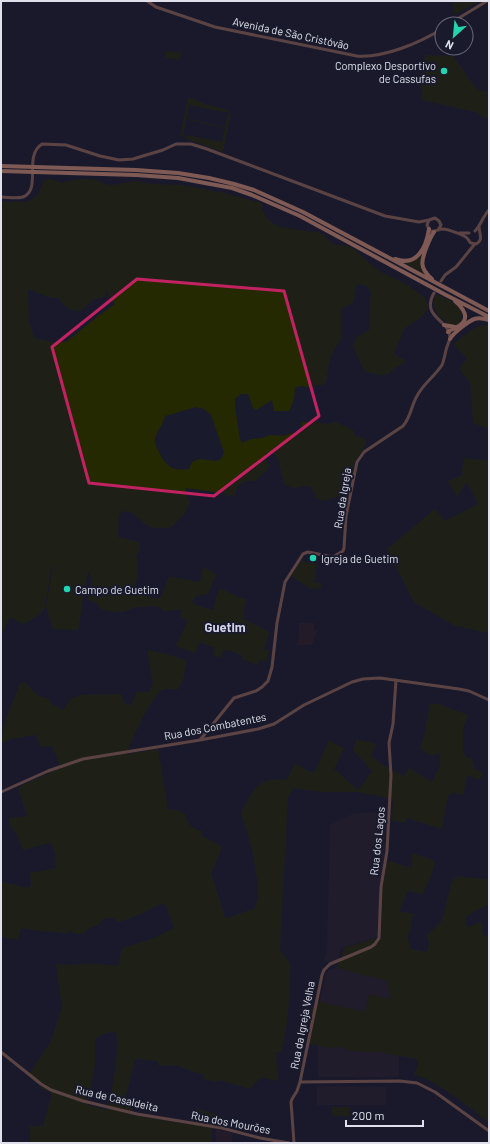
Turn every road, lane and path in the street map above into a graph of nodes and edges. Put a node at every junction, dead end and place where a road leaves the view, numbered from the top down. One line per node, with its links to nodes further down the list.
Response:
1 (146, 1): 4 (main road, Avenida de São Cristóvão)
2 (488, 1): 3 (main road)
3 (463, 16)
4 (434, 33)
5 (1, 166): 21 (highway)
6 (1, 171): 24 (highway)
7 (1, 197): 10 (main road)
8 (489, 210): 12 (main road)
9 (429, 220): 10 (main road); 11 (main road); 13 (main road)
10 (420, 222): 13 (main road)
11 (441, 225): 14 (main road); 16 (main road)
12 (479, 226): 15 (main road); 17 (main road)
13 (428, 227): 14 (main road); 21 (highway)
14 (436, 231): 18 (main road); 22 (highway)
15 (475, 231): 16 (main road); 17 (main road)
16 (469, 233): 18 (main road)
17 (480, 233): 19 (main road)
18 (469, 240): 19 (main road); 20 (main road)
19 (474, 245): 20 (main road)
20 (466, 254): 22 (main road)
21 (388, 256): 22 (highway)
22 (439, 282): 25 (highway)
23 (434, 293): 28 (main road)
24 (452, 298): 26 (highway); 29 (highway)
25 (489, 311)
26 (489, 317)
27 (489, 320): 29 (highway)
28 (444, 325): 29 (highway); 30 (main road)
29 (458, 328): 30 (highway); 31 (highway)
30 (448, 332): 31 (main road); 32 (main road, Rua da Igreja)
31 (450, 339): 32 (main road, Rua da Igreja)
32 (446, 352): 35 (main road, Rua da Igreja)
33 (396, 680): 34 (main road, Rua dos Combatentes); 35 (main road, Rua dos Combatentes); 37 (main road, Rua dos Lagos)
34 (489, 700)
35 (200, 740): 36 (main road, Rua dos Combatentes)
36 (1, 792)
37 (378, 941): 39 (main road, Rua da Igreja Velha)
38 (1, 1052): 40 (main road, Rua de Casaldeita)
39 (300, 1082): 41 (main road); 43 (main road, Rua da Igreja Velha)
40 (170, 1119): 42 (main road, Rua dos Mourões)
41 (489, 1131)
42 (289, 1143)
43 (294, 1143)

